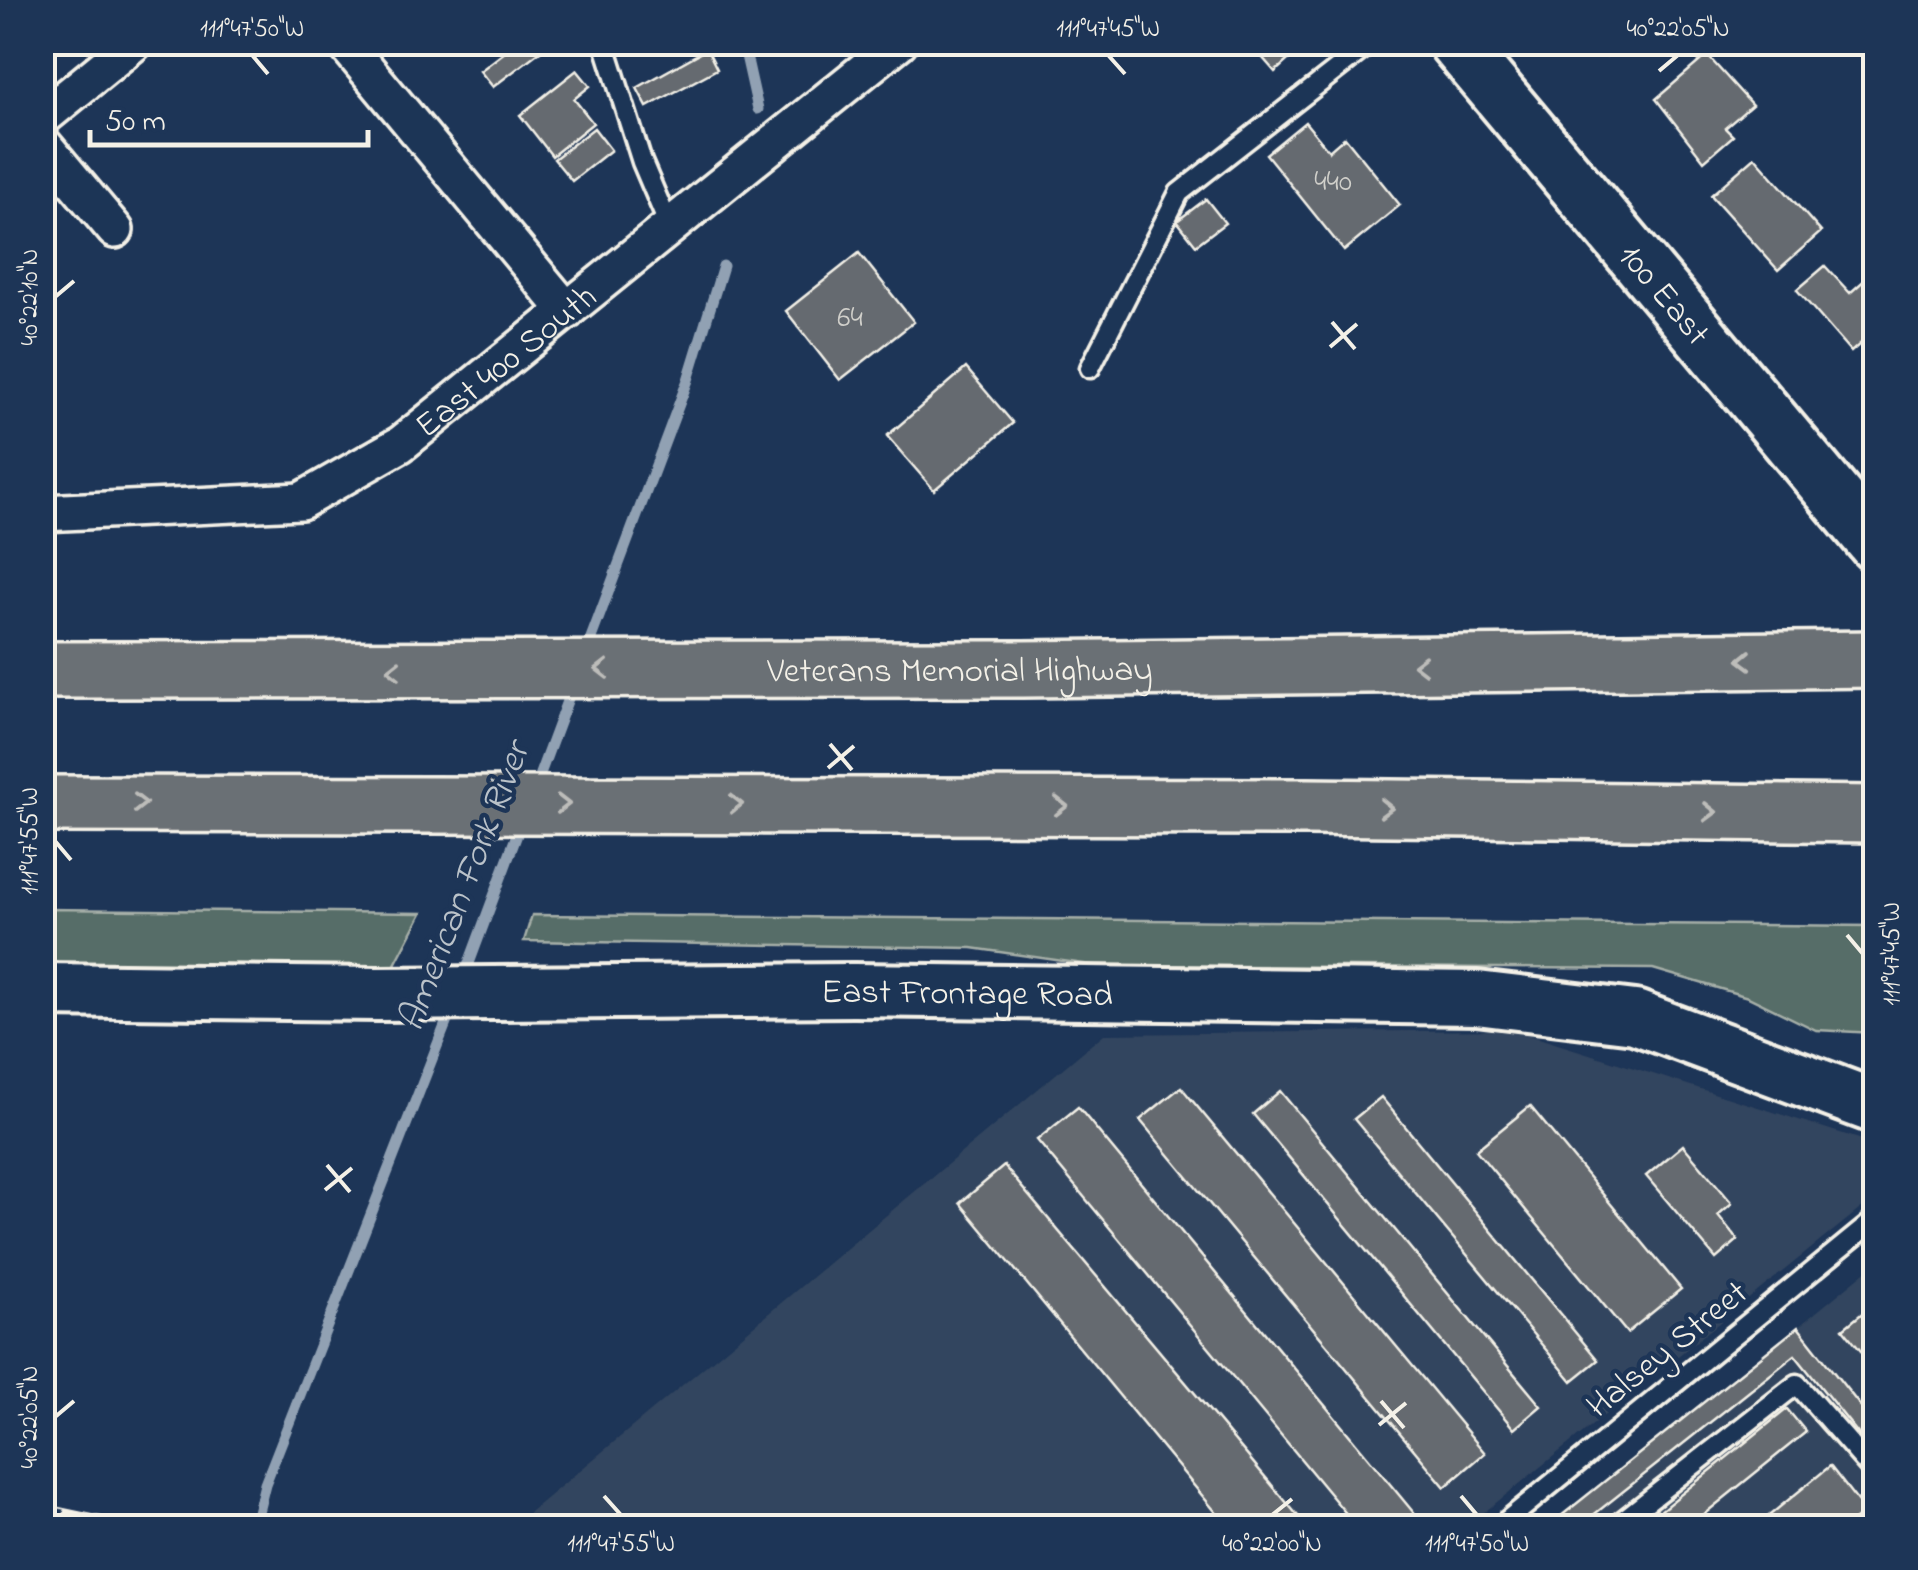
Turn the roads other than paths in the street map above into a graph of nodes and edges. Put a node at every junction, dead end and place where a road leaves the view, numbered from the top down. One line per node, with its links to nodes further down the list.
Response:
1 (135, 42): 7 (street)
2 (344, 42): 11 (street)
3 (604, 42): 9 (lane)
4 (899, 42): 9 (street, East 400 South)
5 (1372, 42): 12 (lane)
6 (1454, 42): 14 (street, 100 East)
7 (42, 118)
8 (42, 144): 10 (street)
9 (670, 228): 11 (street, East 400 South)
10 (115, 230)
11 (567, 311): 13 (street, East 400 South)
12 (1090, 368)
13 (42, 514)
14 (1876, 545)
15 (1859, 659): 16 (highway, Veterans Memorial Highway, one-way to 16)
16 (42, 670)
17 (42, 804): 18 (highway, one-way to 18)
18 (1876, 814)
19 (42, 990): 20 (street, East Frontage Road)
20 (1876, 1107)
21 (1876, 1219): 23 (lane, Halsey Street)
22 (1876, 1474): 24 (lane)
23 (1498, 1528)
24 (1613, 1528)

